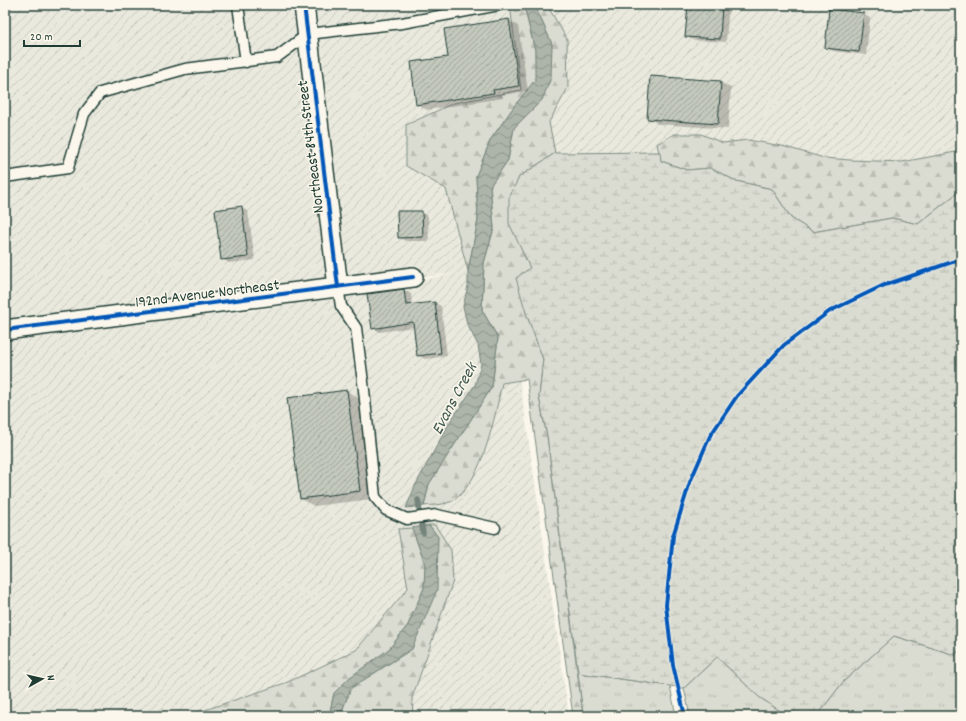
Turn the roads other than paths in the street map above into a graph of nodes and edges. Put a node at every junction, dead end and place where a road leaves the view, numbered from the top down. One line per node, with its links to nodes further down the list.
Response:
1 (238, 5): 5 (lane)
2 (304, 5): 4 (street, Northeast 84th Street)
3 (499, 5): 4 (lane)
4 (308, 34): 5 (lane); 8 (street, Northeast 84th Street)
5 (246, 62): 6 (lane)
6 (5, 177)
7 (412, 277): 8 (street, 192nd Avenue Northeast)
8 (338, 287): 9 (street, 192nd Avenue Northeast); 10 (lane)
9 (5, 330)
10 (495, 528)

